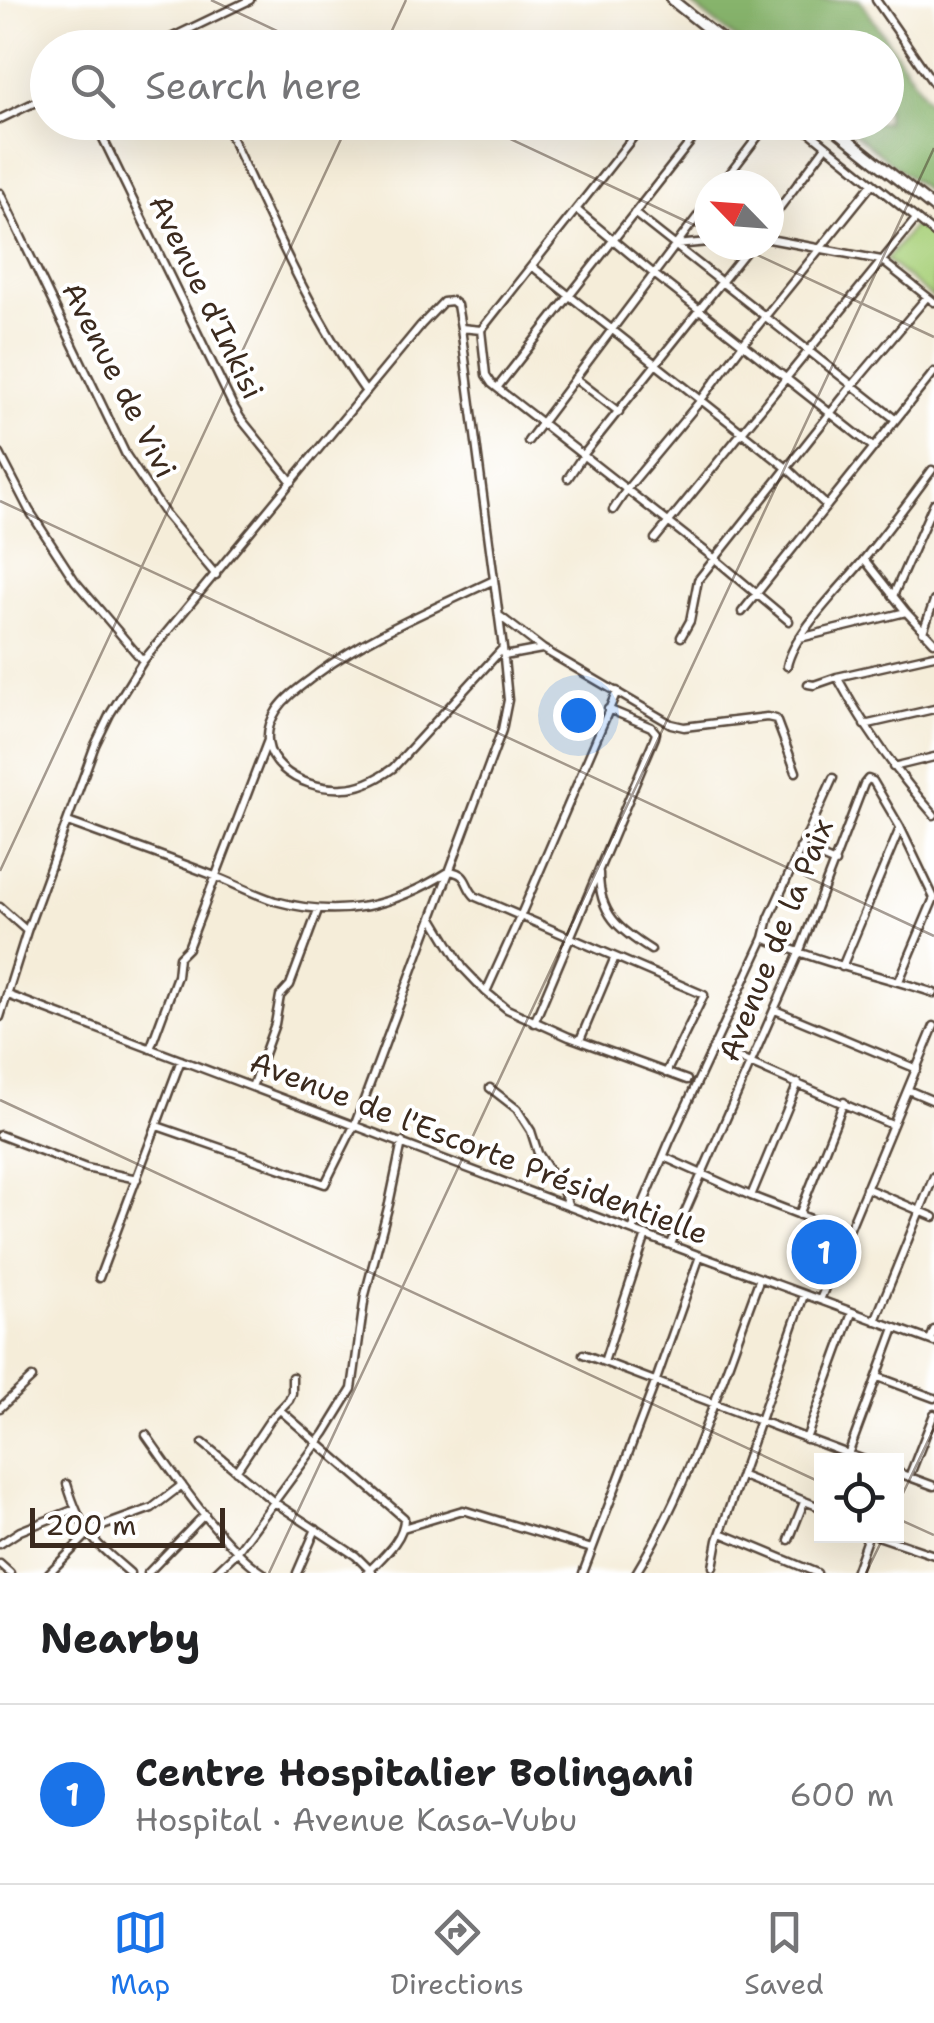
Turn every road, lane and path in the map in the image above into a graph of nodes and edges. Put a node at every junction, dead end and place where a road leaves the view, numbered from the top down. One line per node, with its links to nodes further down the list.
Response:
1 (250, 0): 4 (street)
2 (672, 0): 5 (main road)
3 (876, 0): 6 (street)
4 (187, 30)
5 (710, 30)
6 (897, 30)
7 (904, 41): 8 (street)
8 (934, 84)
9 (30, 105): 10 (street)
10 (0, 119)
11 (104, 140): 68 (street, Avenue d'Inkisi)
12 (233, 140): 54 (street)
13 (631, 140): 24 (street)
14 (692, 140): 25 (street)
15 (755, 140): 19 (street)
16 (818, 140): 18 (street)
17 (849, 140): 23 (main road)
18 (826, 146): 20 (street); 22 (street)
19 (732, 170)
20 (872, 184): 26 (street); 33 (street)
21 (0, 194): 77 (street, Avenue de Vivi)
22 (784, 202)
23 (934, 208)
24 (577, 210): 29 (street); 36 (street)
25 (634, 214): 29 (street); 32 (street)
26 (916, 219): 28 (street); 35 (street)
27 (694, 221): 32 (street)
28 (934, 234)
29 (612, 240): 37 (street); 39 (street)
30 (694, 243): 32 (street)
31 (784, 243): 33 (street)
32 (675, 245): 37 (street); 38 (street)
33 (821, 249): 35 (street); 42 (street)
34 (738, 260): 38 (street)
35 (881, 260): 40 (street); 47 (street)
36 (533, 267): 39 (street); 44 (street)
37 (654, 274): 41 (street); 45 (street)
38 (721, 281): 41 (street); 42 (street)
39 (569, 296): 45 (street); 53 (street)
40 (931, 300): 52 (street)
41 (699, 308): 46 (street); 48 (street)
42 (767, 316): 46 (street); 47 (street)
43 (461, 328): 44 (street); 54 (street); 78 (street)
44 (481, 330): 53 (street)
45 (611, 331): 48 (street); 51 (street)
46 (742, 344): 50 (street); 55 (street)
47 (809, 350): 50 (street); 52 (street)
48 (657, 366): 55 (street); 56 (street)
49 (934, 372): 58 (street)
50 (786, 377): 57 (street); 60 (street)
51 (575, 378): 56 (street); 59 (street)
52 (852, 386): 57 (street); 58 (street)
53 (497, 388): 59 (street)
54 (366, 392): 68 (street)
55 (701, 400): 60 (street); 69 (street)
56 (619, 412): 64 (street)
57 (831, 412): 62 (street); 65 (street)
58 (895, 420): 62 (street)
59 (542, 422): 61 (street); 64 (street)
60 (742, 434): 65 (street); 73 (street)
61 (528, 441)
62 (873, 447): 71 (street)
63 (0, 454): 93 (street)
64 (584, 454): 67 (street); 69 (street)
65 (786, 468): 71 (street); 75 (street)
66 (932, 470): 76 (street)
67 (568, 478)
68 (292, 482): 77 (street)
69 (627, 489): 72 (street); 73 (street)
70 (934, 503): 80 (street)
71 (827, 506): 79 (street)
72 (613, 510)
73 (668, 524): 74 (street); 75 (street)
74 (654, 539)
75 (714, 558): 79 (street); 87 (street)
76 (864, 560): 80 (street); 88 (street)
77 (216, 574): 93 (street)
78 (494, 580): 84 (street); 101 (street)
79 (756, 594): 82 (street); 85 (street)
80 (894, 596): 83 (street)
81 (934, 601): 86 (street)
82 (742, 612)
83 (906, 612): 86 (street); 88 (street)
84 (500, 616): 90 (street); 91 (street)
85 (788, 621)
86 (923, 632): 89 (street)
87 (681, 637)
88 (799, 639): 94 (street)
89 (934, 642)
90 (543, 648): 91 (street); 97 (street)
91 (504, 652): 101 (street); 114 (street)
92 (934, 655): 95 (street)
93 (143, 662): 109 (street)
94 (788, 666)
95 (836, 677): 96 (street); 100 (street)
96 (808, 684)
97 (616, 691): 98 (street); 104 (street)
98 (608, 708): 113 (street); 120 (street)
99 (934, 709): 100 (street)
100 (864, 725): 103 (street)
101 (268, 739): 115 (street)
102 (934, 757): 103 (street)
103 (893, 768): 107 (street)
104 (796, 772)
105 (833, 778): 111 (street)
106 (934, 803): 107 (street)
107 (924, 804): 108 (street)
108 (934, 815)
109 (68, 822): 115 (street); 121 (street)
110 (900, 827): 112 (street, Avenue de la Paix); 116 (street, Avenue de la Paix); 127 (street)
111 (800, 848): 112 (street); 123 (street)
112 (835, 863): 125 (street, Avenue de la Paix)
113 (600, 866): 122 (street); 124 (street)
114 (450, 872): 118 (street); 119 (street); 120 (street)
115 (215, 876): 118 (street); 138 (street)
116 (934, 898): 128 (street)
117 (0, 907): 121 (street)
118 (318, 910): 145 (street)
119 (432, 917): 129 (street); 150 (street)
120 (520, 917): 122 (street); 129 (street)
121 (27, 930): 131 (street)
122 (569, 938): 126 (street); 134 (street)
123 (764, 938): 125 (street); 137 (street)
124 (650, 950)
125 (800, 953): 127 (street); 132 (street, Avenue de la Paix)
126 (615, 958): 136 (street); 142 (street)
127 (842, 967): 128 (street)
128 (899, 982): 130 (street)
129 (486, 992): 134 (street)
130 (934, 993)
131 (8, 995): 133 (street); 138 (street, Avenue de l'Escorte Présidentielle)
132 (775, 1010): 140 (street, Avenue de la Paix); 141 (street)
133 (0, 1017)
134 (534, 1022): 136 (street)
135 (934, 1026): 141 (street)
136 (580, 1040): 142 (street)
137 (715, 1048): 140 (street); 155 (street)
138 (150, 1049): 139 (street, Avenue de l'Escorte Présidentielle)
139 (181, 1060): 145 (street, Avenue de l'Escorte Présidentielle); 152 (street)
140 (750, 1062): 144 (street); 156 (street, Avenue de la Paix)
141 (916, 1068): 147 (street)
142 (666, 1073): 143 (street)
143 (687, 1080)
144 (798, 1083): 149 (street); 160 (street)
145 (252, 1087): 150 (street, Avenue de l'Escorte Présidentielle)
146 (490, 1088): 161 (street)
147 (908, 1090): 148 (street); 151 (street)
148 (934, 1100)
149 (844, 1102): 151 (street); 163 (street)
150 (356, 1124): 152 (street); 154 (street, Avenue de l'Escorte Présidentielle)
151 (892, 1125): 159 (street)
152 (157, 1126): 158 (street)
153 (0, 1135): 158 (street)
154 (402, 1142): 161 (street, Avenue de l'Escorte Présidentielle); 193 (street)
155 (664, 1157): 156 (street); 165 (street)
156 (702, 1174): 160 (street); 168 (street, Avenue de la Paix)
157 (934, 1176): 162 (street)
158 (137, 1179): 170 (street)
159 (866, 1188): 162 (street); 166 (street)
160 (751, 1196): 163 (street)
161 (568, 1206): 165 (street, Avenue de l'Escorte Présidentielle)
162 (920, 1212): 164 (street); 175 (street)
163 (798, 1215): 166 (street)
164 (934, 1217)
165 (632, 1230): 167 (street, Avenue de l'Escorte Présidentielle)
166 (848, 1233): 173 (street)
167 (646, 1235): 168 (street, Avenue de l'Escorte Présidentielle); 180 (street)
168 (671, 1244): 169 (street, Avenue de l'Escorte Présidentielle)
169 (700, 1256): 171 (street, Avenue de l'Escorte Présidentielle); 184 (street)
170 (99, 1278)
171 (760, 1278): 172 (street, Avenue de l'Escorte Présidentielle); 186 (street)
172 (804, 1295): 173 (street, Avenue de l'Escorte Présidentielle); 190 (street)
173 (820, 1300): 174 (street, Avenue de l'Escorte Présidentielle)
174 (852, 1313): 175 (street, Avenue de l'Escorte Présidentielle); 192 (street)
175 (875, 1321): 176 (street, Avenue de l'Escorte Présidentielle)
176 (896, 1328): 178 (street, Avenue de l'Escorte Présidentielle); 182 (street)
177 (934, 1330): 178 (street)
178 (932, 1341)
179 (583, 1354): 180 (street)
180 (604, 1362): 184 (street)
181 (292, 1377): 188 (street)
182 (878, 1377): 185 (street); 196 (street)
183 (32, 1378): 187 (street)
184 (656, 1383): 186 (street); 217 (street)
185 (934, 1398)
186 (715, 1406): 190 (street); 231 (street)
187 (0, 1408)
188 (280, 1410): 193 (street); 197 (street)
189 (934, 1414): 200 (street)
190 (760, 1423): 192 (street); 199 (street)
191 (146, 1435): 202 (street)
192 (806, 1439): 195 (street)
193 (318, 1442): 204 (street); 209 (street)
194 (203, 1443): 197 (street)
195 (836, 1453)
196 (849, 1453)
197 (236, 1472): 204 (street)
198 (904, 1475): 200 (street)
199 (742, 1476): 205 (street); 212 (street)
200 (908, 1477): 203 (street)
201 (67, 1484): 207 (street)
202 (182, 1485): 208 (street); 211 (street)
203 (934, 1486)
204 (274, 1502): 210 (street); 218 (street)
205 (804, 1502): 206 (street); 213 (street)
206 (814, 1505)
207 (74, 1509): 211 (street); 216 (street)
208 (205, 1514): 218 (street); 227 (street)
209 (404, 1528): 217 (street); 223 (street)
210 (316, 1529): 223 (street); 229 (street)
211 (87, 1533): 225 (street); 226 (street)
212 (721, 1533): 221 (street); 232 (street)
213 (789, 1540)
214 (866, 1543): 233 (street)
215 (900, 1543): 219 (street)
216 (0, 1544)
217 (592, 1549): 230 (street)
218 (237, 1552): 222 (street); 228 (street)
219 (934, 1554)
220 (0, 1564): 224 (street)
221 (713, 1567)
222 (258, 1572)
223 (370, 1572)
224 (10, 1573)
225 (49, 1573)
226 (130, 1573)
227 (148, 1573)
228 (214, 1573)
229 (297, 1573)
230 (583, 1573)
231 (636, 1573)
232 (817, 1573)
233 (855, 1573)

